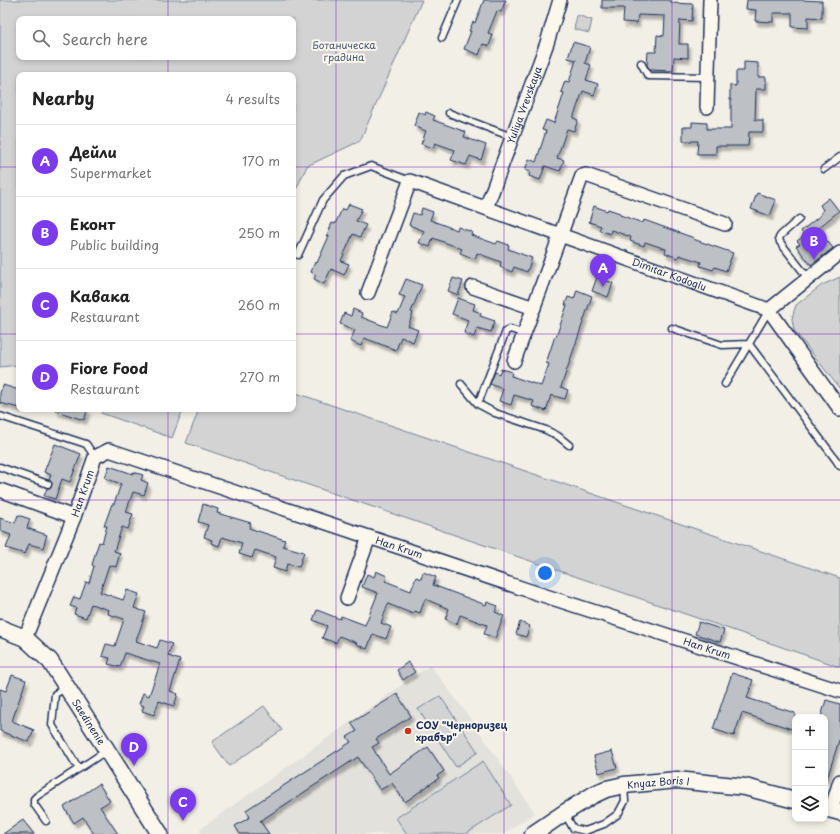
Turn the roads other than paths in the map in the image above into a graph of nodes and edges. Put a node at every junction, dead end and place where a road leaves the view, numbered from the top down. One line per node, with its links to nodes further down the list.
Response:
1 (458, 0): 4 (lane)
2 (560, 0): 9 (street, Yuliya Vrevskaya)
3 (710, 0): 6 (street)
4 (442, 38)
5 (641, 63): 6 (lane)
6 (708, 77): 7 (street)
7 (707, 107)
8 (449, 114): 9 (lane)
9 (512, 137): 13 (street, Yuliya Vrevskaya)
10 (840, 157): 11 (lane)
11 (824, 169)
12 (410, 181): 13 (street, Dimitar Kodoglu); 18 (lane); 21 (street)
13 (486, 208): 16 (street, Dimitar Kodoglu)
14 (799, 219): 19 (lane)
15 (725, 224): 16 (street)
16 (561, 235): 22 (street); 23 (street, Dimitar Kodoglu)
17 (840, 253): 19 (street)
18 (298, 255)
19 (808, 278): 23 (street)
20 (473, 287): 22 (street)
21 (368, 293)
22 (534, 308): 25 (street)
23 (769, 310): 26 (lane); 31 (street)
24 (672, 328): 26 (lane)
25 (525, 334): 27 (street); 30 (lane)
26 (749, 344): 29 (lane); 35 (lane)
27 (514, 361)
28 (460, 384): 30 (lane)
29 (725, 384)
30 (478, 404): 33 (lane)
31 (840, 409)
32 (0, 416): 34 (lane)
33 (569, 445)
34 (95, 457): 39 (street, Han Krum); 40 (street, Han Krum)
35 (840, 466)
36 (0, 467): 37 (lane)
37 (48, 484)
38 (0, 490): 39 (street, Han Krum)
39 (74, 517): 43 (street)
40 (369, 537): 41 (street); 45 (street, Han Krum)
41 (347, 598)
42 (0, 628): 43 (street, Saedinenie)
43 (25, 638): 44 (street, Saedinenie)
44 (67, 687): 46 (street, Saedinenie); 47 (lane)
45 (840, 691)
46 (108, 751): 47 (lane); 54 (street, Saedinenie)
47 (79, 769): 53 (lane)
48 (840, 781): 51 (street)
49 (624, 785): 50 (street, Knyaz Boris I); 52 (street, Knyaz Boris I); 52 (lane)
50 (792, 799)
51 (832, 810)
52 (564, 813): 55 (street, Knyaz Boris I)
53 (46, 821)
54 (160, 834)
55 (533, 834)

